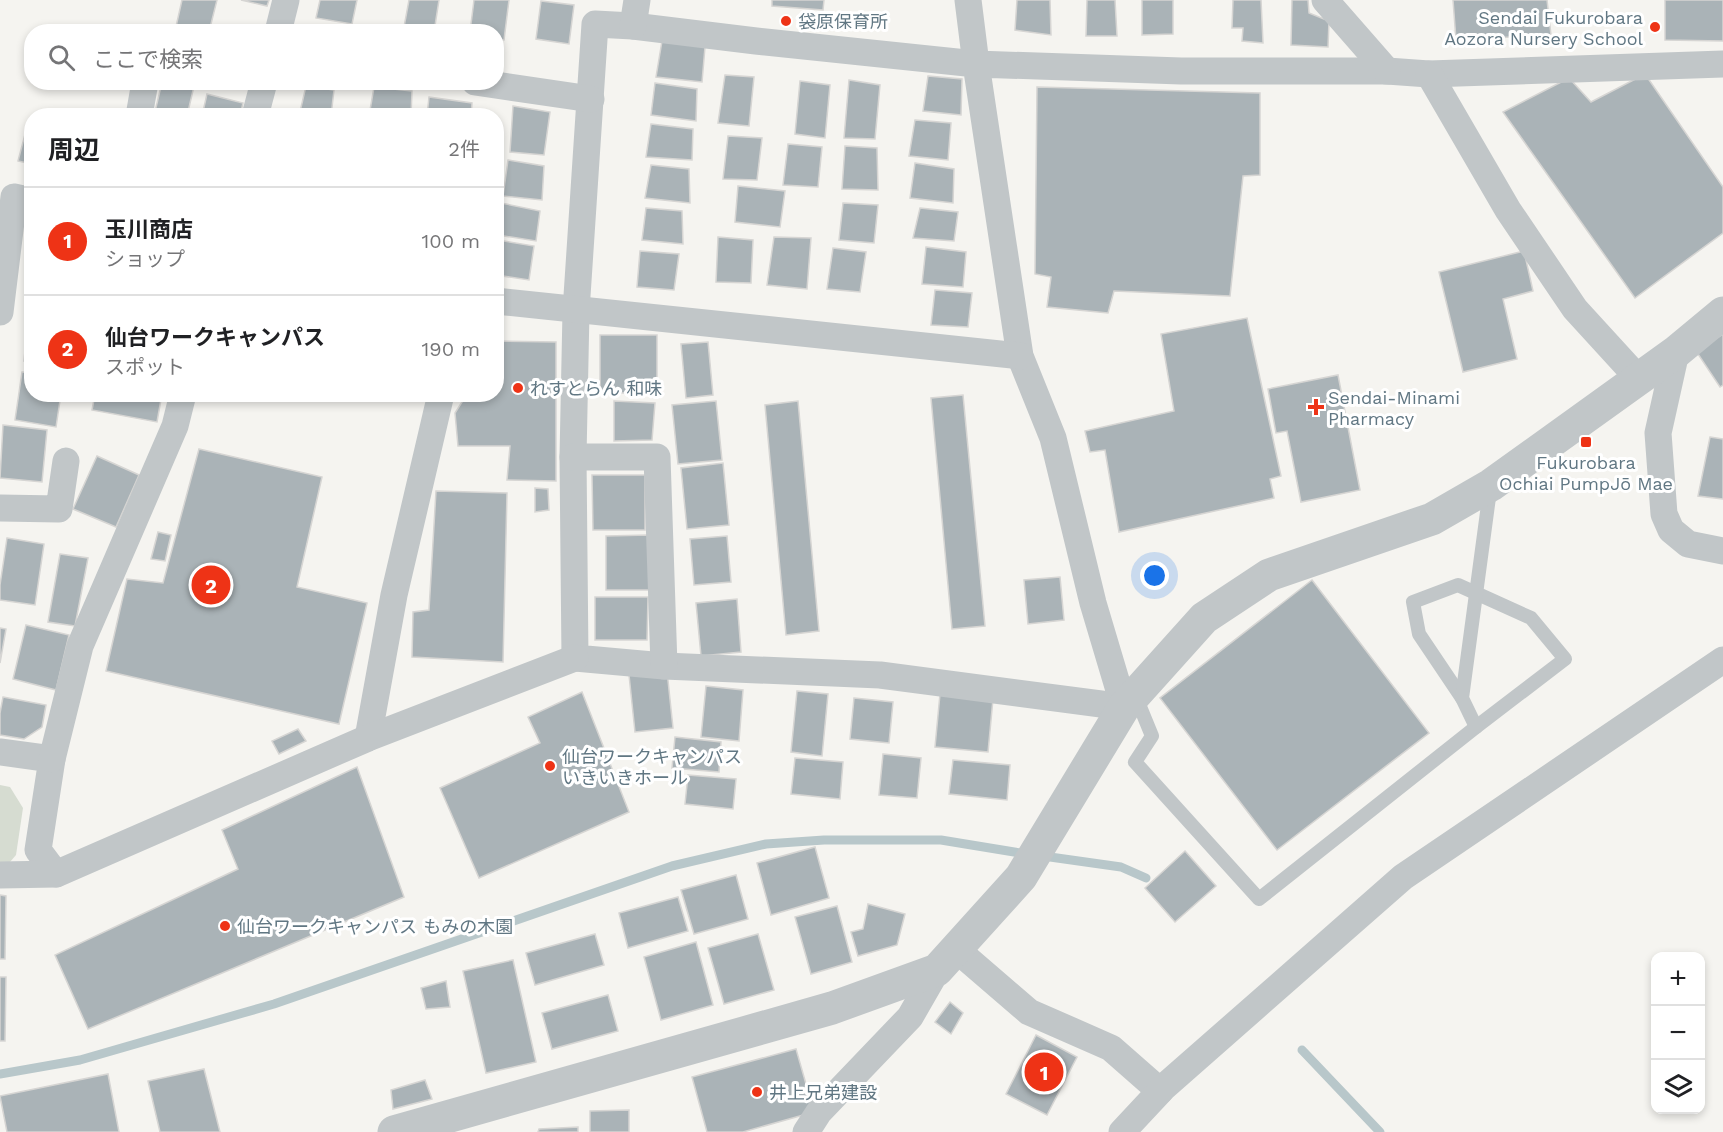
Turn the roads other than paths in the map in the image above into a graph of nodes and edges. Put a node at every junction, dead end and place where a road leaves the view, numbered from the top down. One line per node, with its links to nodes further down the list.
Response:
1 (286, 0): 5 (street)
2 (968, 0): 6 (street)
3 (1329, 1): 8 (street)
4 (635, 13): 6 (street); 13 (street)
5 (280, 24)
6 (976, 64): 8 (street); 22 (street)
7 (1723, 64): 9 (street)
8 (1387, 71): 9 (street)
9 (1429, 74): 23 (street)
10 (504, 86): 13 (street)
11 (143, 90): 14 (street)
12 (262, 90): 15 (street)
13 (591, 99): 18 (street)
14 (140, 108)
15 (257, 108)
16 (15, 198): 19 (street)
17 (504, 302): 18 (street)
18 (576, 310): 22 (street); 26 (street)
19 (0, 312)
20 (1723, 313): 21 (street)
21 (1676, 352): 23 (street); 30 (street)
22 (1020, 356): 36 (street)
23 (1639, 379): 28 (street)
24 (181, 402): 40 (street)
25 (439, 402): 38 (street)
26 (573, 457): 32 (street); 34 (street)
27 (66, 461): 29 (street)
28 (1491, 485): 31 (lane); 36 (street)
29 (0, 508)
30 (1723, 551)
31 (1476, 592): 35 (lane); 35 (lane); 37 (lane)
32 (575, 658): 34 (street); 38 (street)
33 (1723, 660): 44 (street)
34 (664, 666): 36 (street)
35 (1462, 698): 37 (lane)
36 (1130, 701): 37 (lane); 43 (street)
37 (1476, 727)
38 (368, 738): 41 (street)
39 (0, 752): 40 (street)
40 (51, 759): 41 (street)
41 (56, 874): 42 (street)
42 (0, 875)
43 (947, 960): 44 (street); 45 (street); 46 (street)
44 (1160, 1092): 47 (street)
45 (394, 1132)
46 (806, 1132)
47 (1122, 1132)

